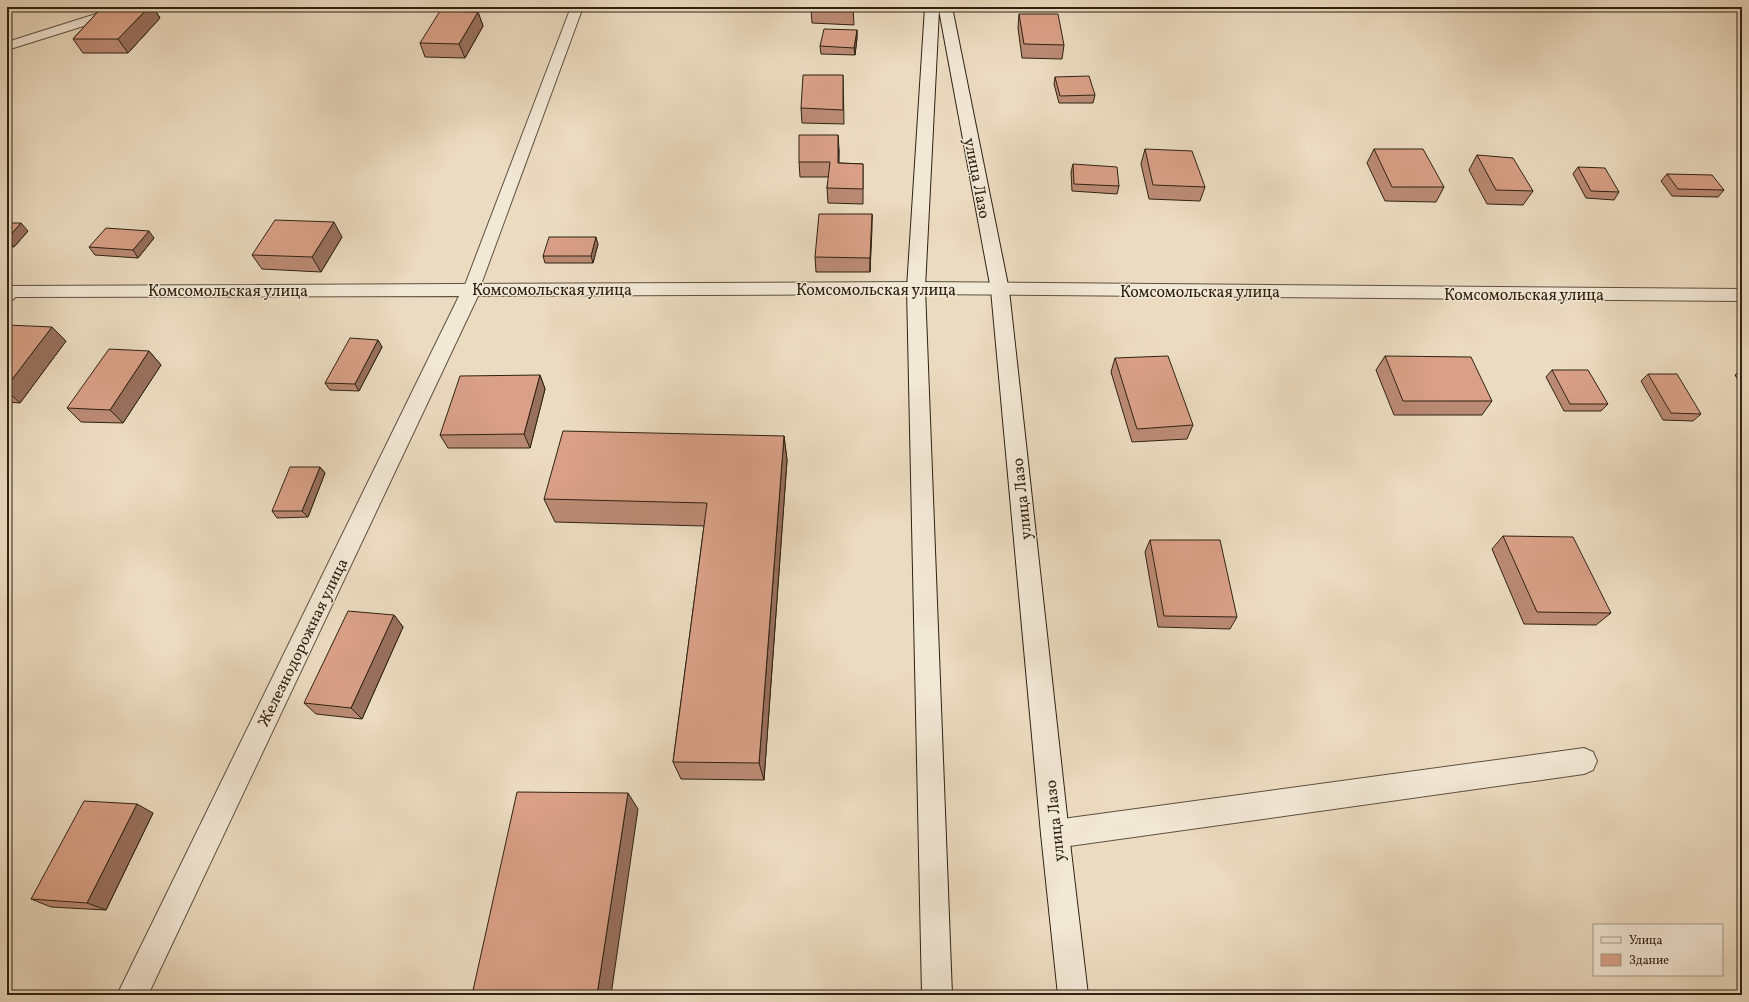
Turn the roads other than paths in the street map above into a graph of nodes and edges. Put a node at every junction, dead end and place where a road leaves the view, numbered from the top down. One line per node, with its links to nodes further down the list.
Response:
1 (131, 7): 5 (lane)
2 (577, 7): 7 (lane)
3 (932, 7): 6 (street)
4 (945, 7): 8 (street, улица Лазо)
5 (7, 46)
6 (916, 288): 7 (street, Комсомольская улица); 8 (street, Комсомольская улица); 14 (street)
7 (471, 290): 9 (street, Комсомольская улица); 13 (street, Железнодорожная улица)
8 (1000, 290): 10 (street, Комсомольская улица); 12 (street, улица Лазо)
9 (8, 292)
10 (1742, 295)
11 (1584, 761): 12 (street)
12 (1055, 834): 15 (street, улица Лазо)
13 (132, 995)
14 (937, 995)
15 (1073, 995)

